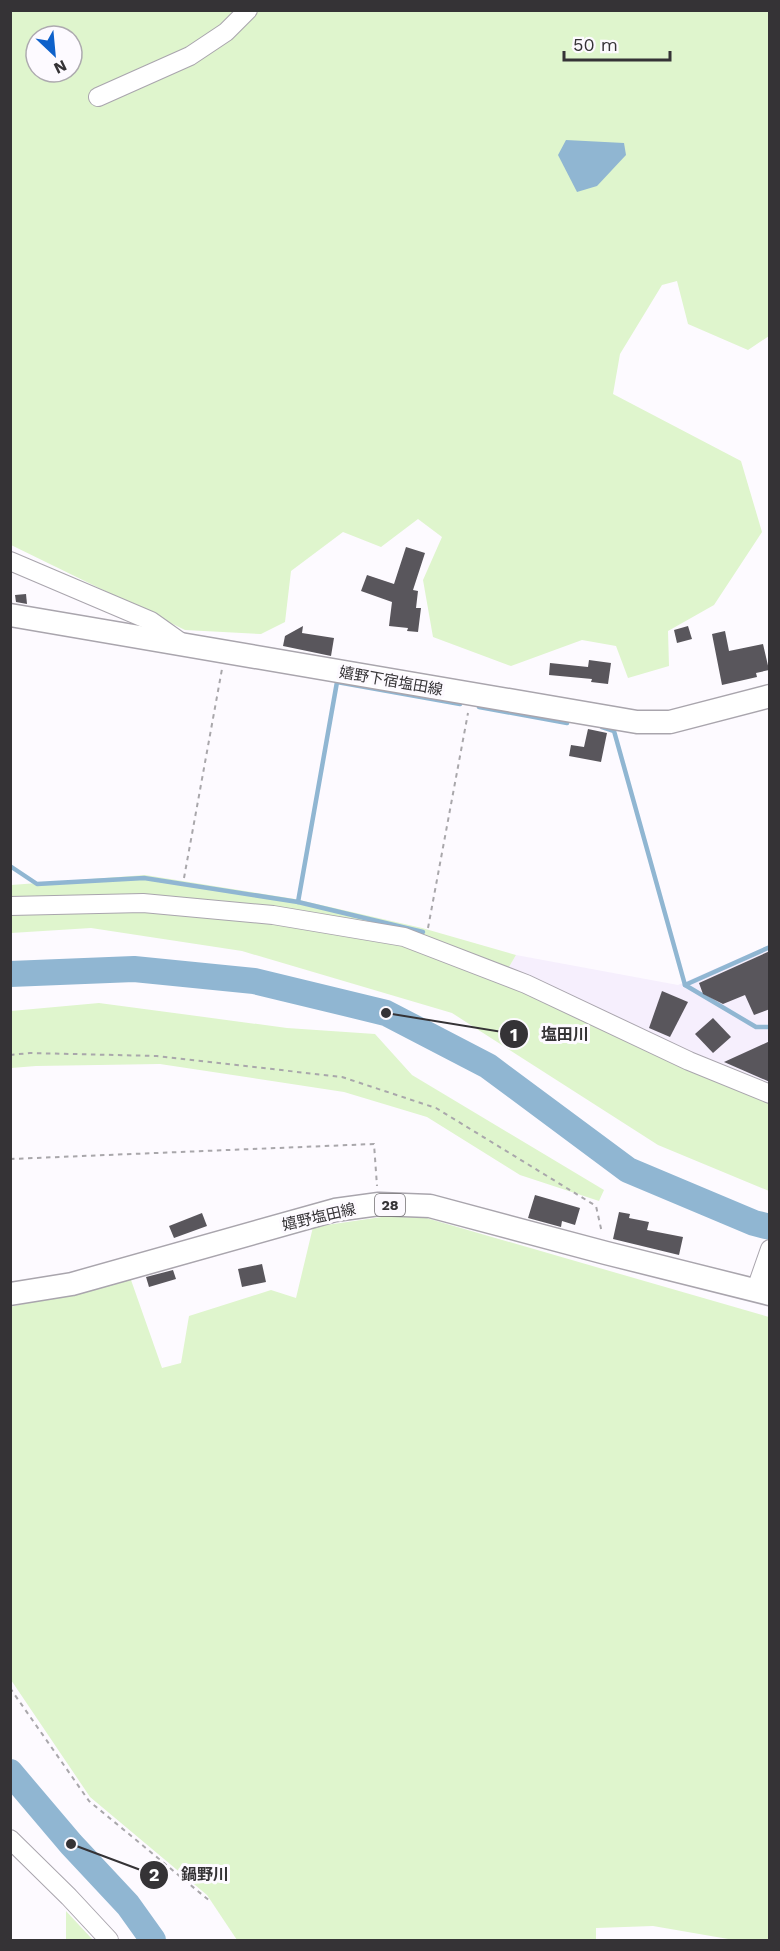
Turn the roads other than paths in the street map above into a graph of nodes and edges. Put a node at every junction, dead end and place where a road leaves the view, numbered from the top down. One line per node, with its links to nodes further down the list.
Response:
1 (248, 10): 2 (street)
2 (98, 97)
3 (10, 561): 5 (street)
4 (10, 615): 5 (main road, 嬉野下宿塩田線)
5 (183, 644): 6 (main road, 嬉野下宿塩田線)
6 (770, 696)
7 (10, 906): 8 (street)
8 (770, 1094)
9 (770, 1249): 10 (street)
10 (763, 1284): 11 (main road, 嬉野塩田線 / 28)
11 (10, 1294)
12 (10, 1839): 13 (street)
13 (109, 1941)

